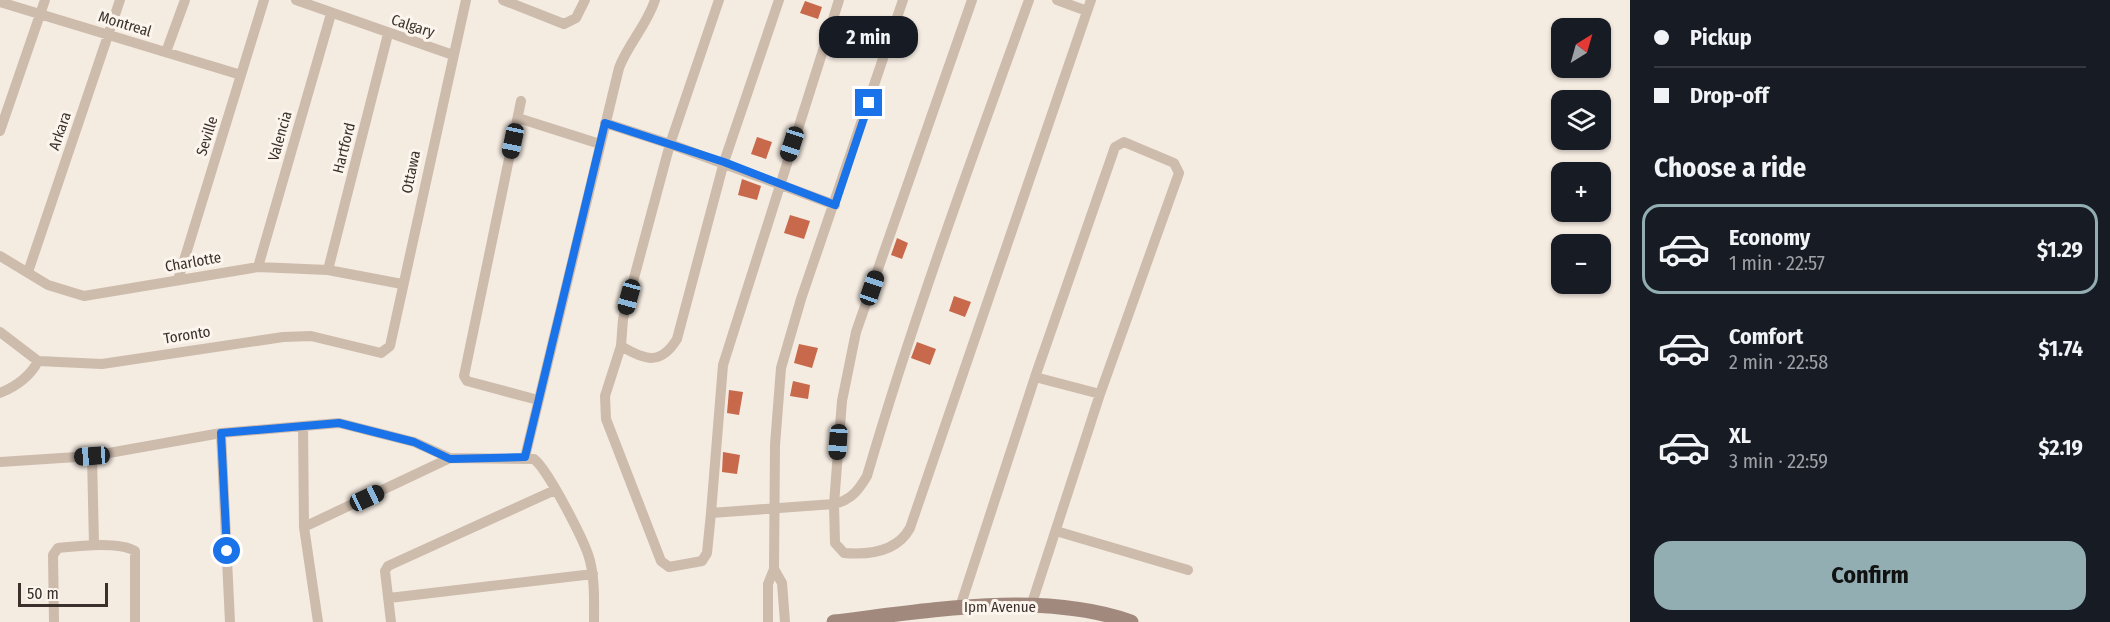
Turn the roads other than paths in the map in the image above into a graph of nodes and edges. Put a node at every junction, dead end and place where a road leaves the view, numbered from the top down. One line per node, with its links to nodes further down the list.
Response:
1 (45, 0): 19 (street)
2 (120, 0): 22 (street, Arkara)
3 (184, 0): 23 (street)
4 (264, 0): 25 (street, Seville)
5 (296, 0): 20 (street, Calgary)
6 (466, 0): 24 (street, Ottawa)
7 (503, 0): 8 (street)
8 (585, 0)
9 (656, 0): 28 (street)
10 (719, 0): 31 (street)
11 (779, 0): 32 (street)
12 (839, 0): 33 (street)
13 (903, 0): 34 (street)
14 (972, 0): 56 (street)
15 (1029, 0): 56 (street)
16 (1057, 0): 18 (street)
17 (0, 2): 19 (street, Montreal)
18 (1089, 5): 56 (street)
19 (40, 14): 22 (street, Montreal); 29 (street)
20 (331, 14): 21 (street, Calgary); 36 (street, Valencia)
21 (388, 34): 24 (street, Calgary); 37 (street, Hartford)
22 (109, 35): 23 (street, Montreal); 38 (street, Arkara)
23 (166, 52): 25 (street, Montreal)
24 (453, 55): 40 (street, Ottawa)
25 (241, 75): 39 (street, Seville)
26 (521, 101): 27 (street)
27 (518, 118): 30 (street); 48 (street)
28 (605, 123): 30 (street); 31 (street)
29 (0, 131)
30 (600, 144): 48 (street)
31 (670, 144): 32 (street); 42 (street)
32 (724, 162): 33 (street); 42 (street)
33 (778, 185): 34 (street); 58 (street)
34 (835, 205): 57 (street)
35 (0, 256): 38 (street, Charlotte)
36 (258, 267): 37 (street, Charlotte); 39 (street, Charlotte)
37 (328, 270): 40 (street, Charlotte)
38 (28, 272): 39 (street, Charlotte)
39 (178, 280)
40 (402, 285): 43 (street, Ottawa)
41 (0, 332): 44 (street)
42 (621, 346): 58 (street)
43 (387, 351): 44 (street, Toronto)
44 (38, 361): 46 (street)
45 (1035, 377): 47 (street); 47 (street); 67 (street)
46 (0, 393)
47 (1100, 394): 60 (street)
48 (538, 400): 52 (street)
49 (303, 426): 50 (street); 53 (street); 59 (street)
50 (221, 433): 51 (street); 71 (street)
51 (92, 456): 54 (street); 61 (street)
52 (525, 457): 53 (street); 55 (street)
53 (450, 459): 59 (street)
54 (0, 462)
55 (555, 490): 64 (street); 65 (street)
56 (834, 504): 57 (street)
57 (774, 508): 58 (street); 62 (street)
58 (711, 513)
59 (304, 527): 72 (street)
60 (1056, 531): 63 (street); 66 (street)
61 (94, 545): 69 (street); 70 (street)
62 (774, 569): 75 (street); 76 (street)
63 (1188, 570)
64 (592, 574): 65 (street); 74 (street)
65 (390, 598): 73 (street)
66 (1031, 606): 67 (street, Ipm Avenue); 68 (street, Ipm Avenue)
67 (960, 607): 77 (street, Ipm Avenue)
68 (1117, 620)
69 (54, 622)
70 (135, 622)
71 (230, 622)
72 (318, 622)
73 (392, 622)
74 (594, 622)
75 (768, 622)
76 (785, 622)
77 (834, 622)

